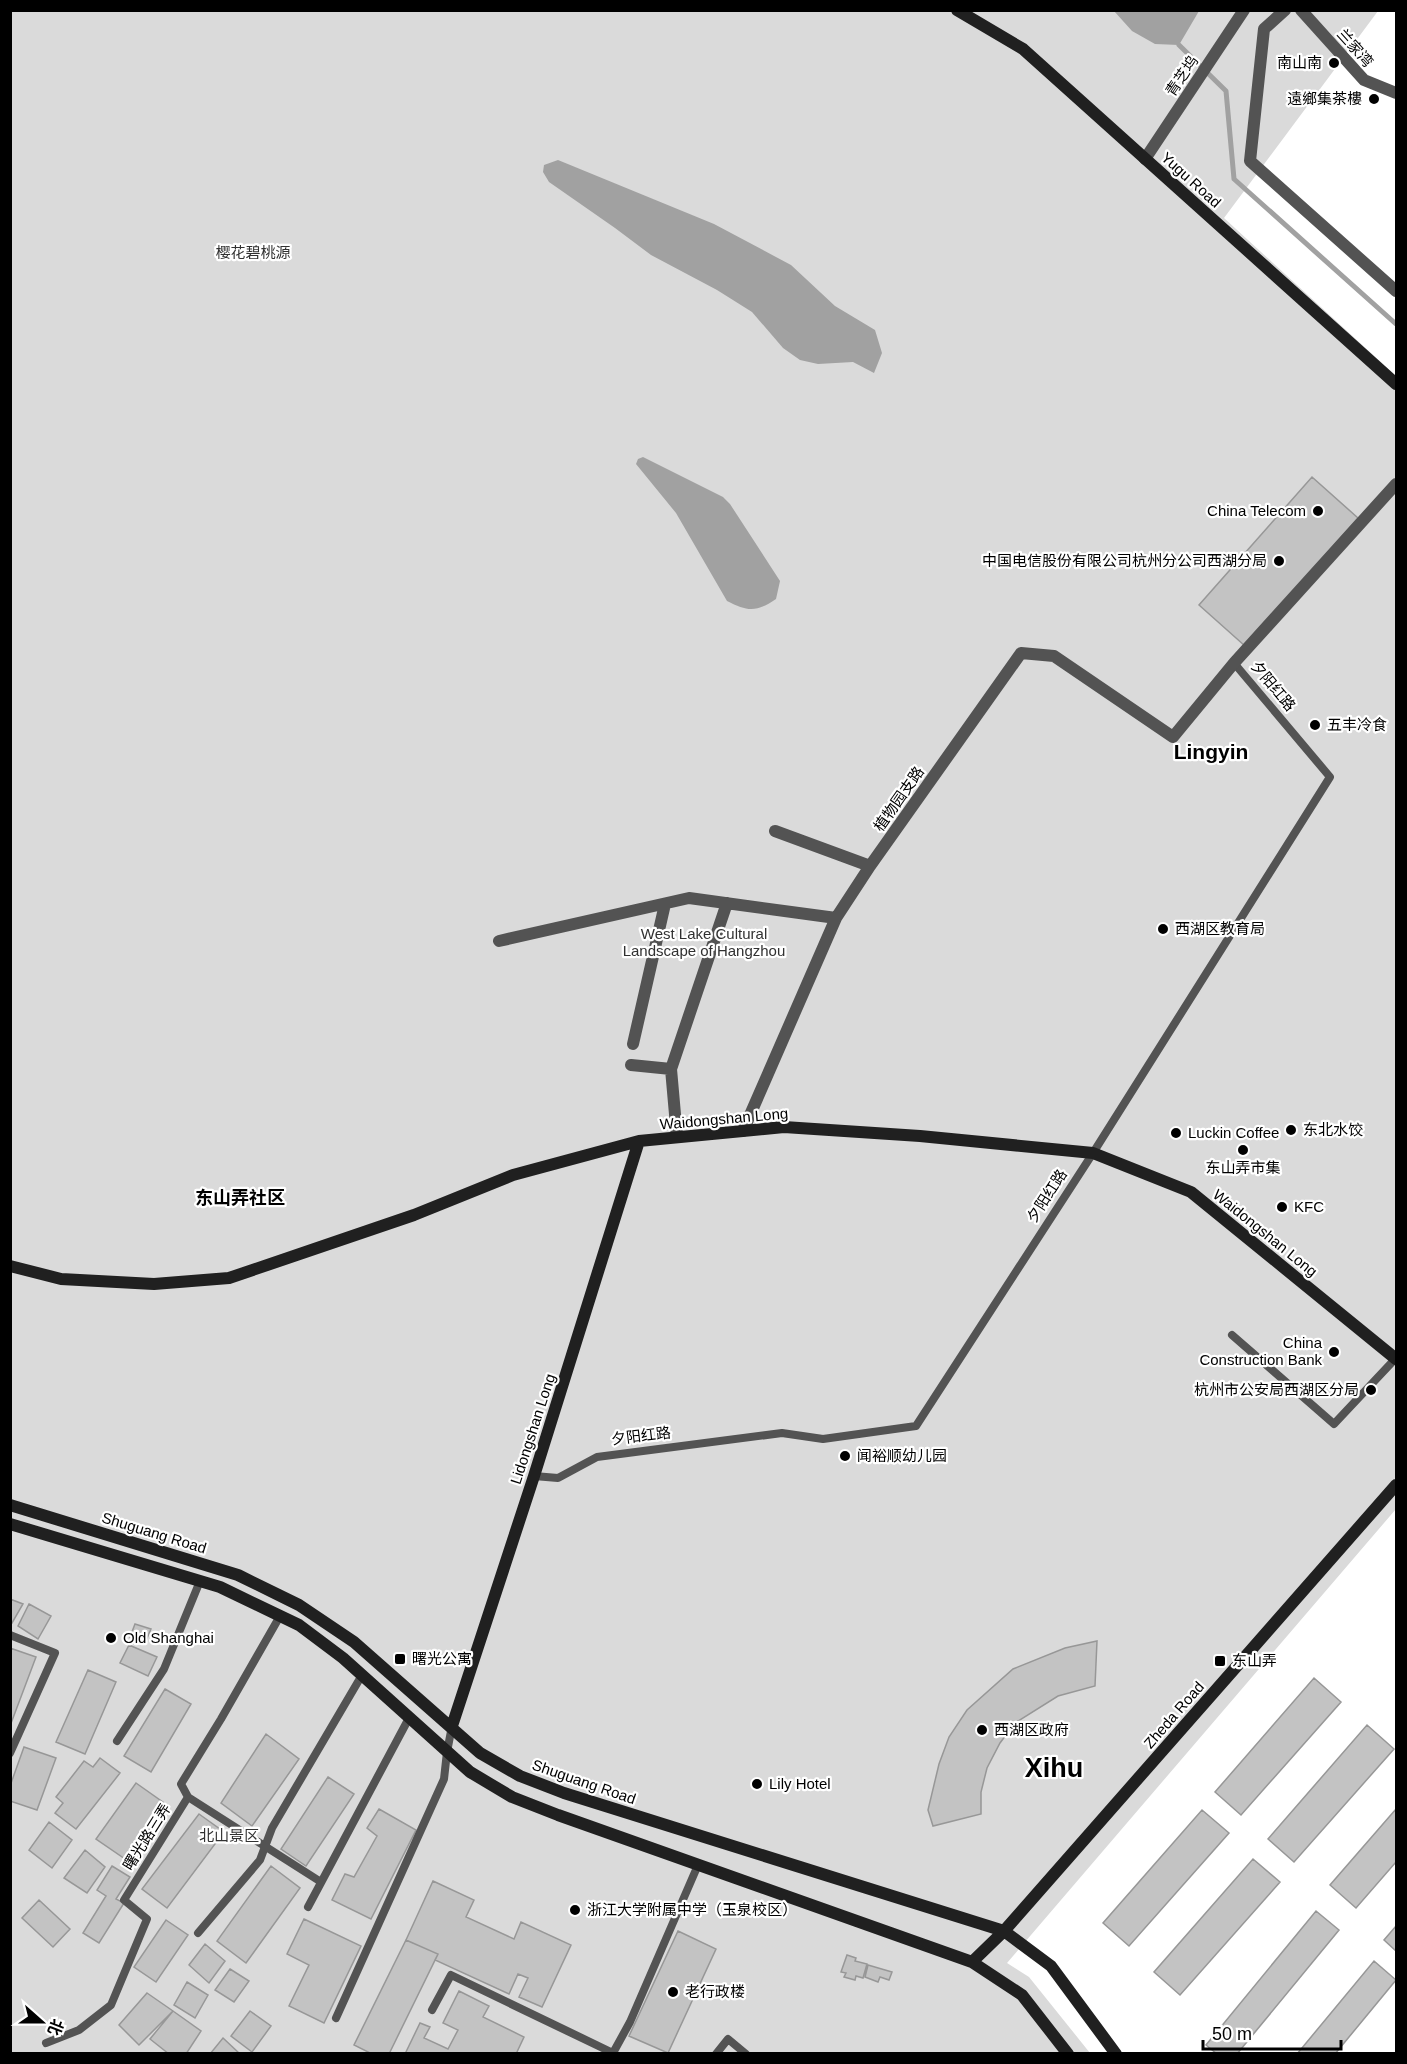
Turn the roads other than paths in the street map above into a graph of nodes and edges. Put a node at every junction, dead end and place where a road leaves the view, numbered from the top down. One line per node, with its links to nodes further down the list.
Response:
1 (957, 10): 6 (main road, Yugu Road)
2 (1285, 10): 7 (street)
3 (1301, 10): 5 (street, 兰家湾)
4 (1243, 11): 6 (street, 青芝坞)
5 (1396, 93)
6 (1145, 159): 8 (main road, Yugu Road)
7 (1396, 291)
8 (1396, 384)
9 (1396, 484): 10 (street, 夕阳红路)
10 (1234, 663): 11 (street, 夕阳红路); 24 (lane, 夕阳红路)
11 (1173, 737): 13 (street, 植物园支路)
12 (775, 831): 13 (street)
13 (870, 866): 16 (street, 植物园支路)
14 (727, 903): 15 (street); 16 (street); 20 (street)
15 (665, 904): 17 (street); 18 (street)
16 (836, 918): 21 (street, 植物园支路)
17 (499, 941)
18 (633, 1044)
19 (631, 1065): 20 (street)
20 (671, 1069): 22 (street)
21 (743, 1131): 22 (main road, Waidongshan Long); 24 (main road, Waidongshan Long)
22 (677, 1137): 23 (main road, Waidongshan Long)
23 (639, 1141): 25 (main road, Waidongshan Long); 28 (main road, Lidongshan Long)
24 (1093, 1153): 27 (main road, Waidongshan Long); 28 (lane, 夕阳红路)
25 (10, 1266)
26 (1232, 1335): 27 (lane)
27 (1396, 1359)
28 (534, 1476): 37 (main road, Lidongshan Long)
29 (1396, 1485): 46 (main road, Zheda Road)
30 (10, 1505): 37 (main road, Shuguang Road)
31 (10, 1524): 32 (main road)
32 (200, 1581): 33 (main road); 38 (lane)
33 (280, 1616): 35 (main road); 41 (lane, 曙光路三弄)
34 (10, 1635): 40 (lane)
35 (362, 1675): 36 (main road); 42 (lane)
36 (409, 1718): 39 (main road); 44 (lane)
37 (452, 1726): 39 (lane); 46 (main road, Shuguang Road)
38 (117, 1742)
39 (447, 1752): 43 (main road); 50 (lane)
40 (10, 1753)
41 (188, 1797): 42 (lane); 51 (lane, 曙光路三弄)
42 (264, 1847): 44 (lane); 47 (lane)
43 (698, 1865): 48 (main road); 52 (lane)
44 (321, 1882): 45 (lane)
45 (308, 1907)
46 (1004, 1931): 48 (main road, Zheda Road); 56 (main road, Shuguang Road)
47 (198, 1933)
48 (972, 1962): 55 (main road)
49 (432, 2010): 52 (lane)
50 (336, 2018)
51 (46, 2043)
52 (613, 2053)
53 (716, 2054): 54 (lane)
54 (746, 2054)
55 (1068, 2054)
56 (1116, 2054)

